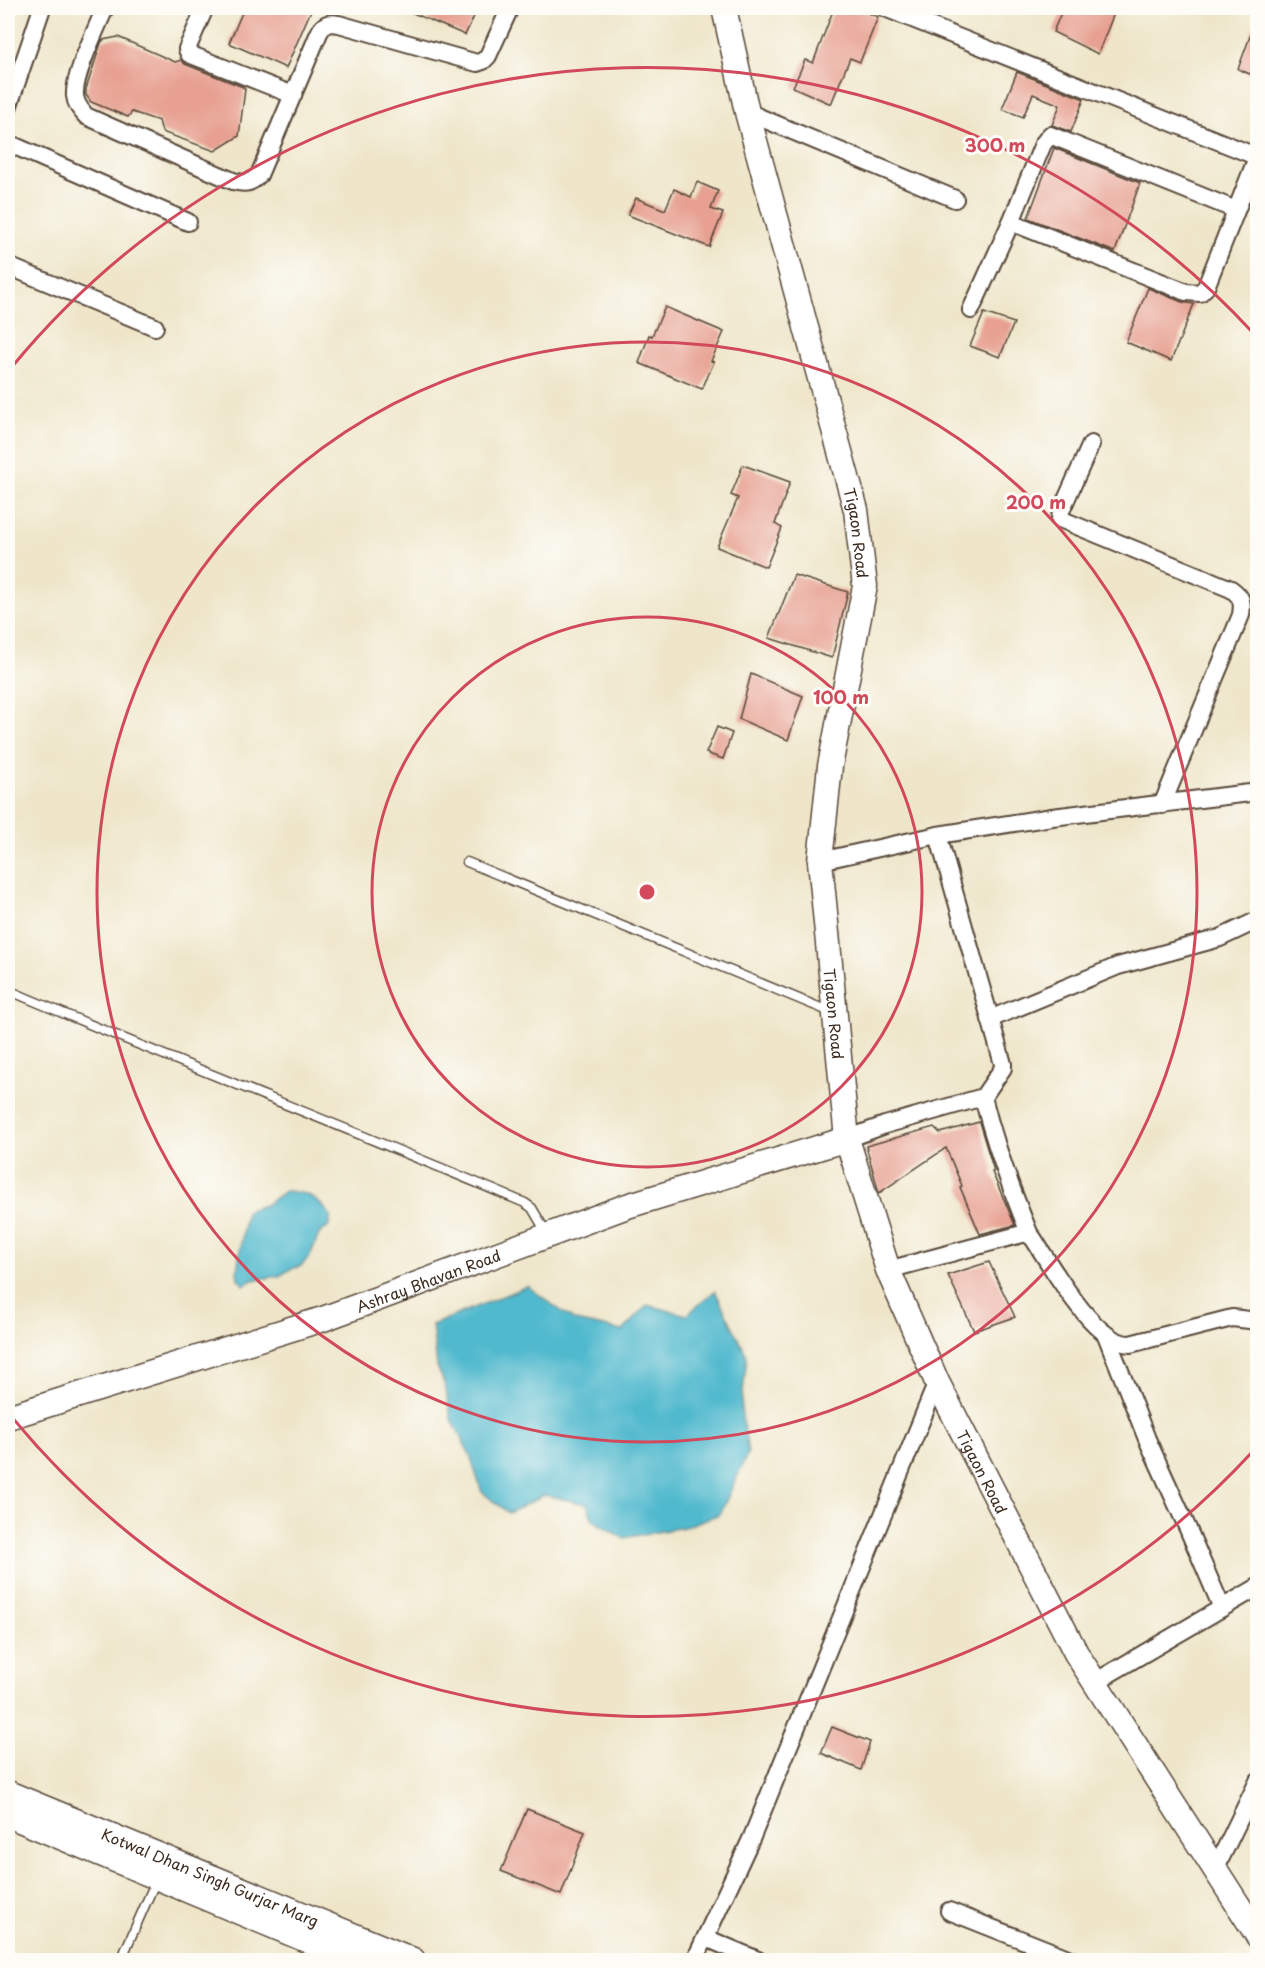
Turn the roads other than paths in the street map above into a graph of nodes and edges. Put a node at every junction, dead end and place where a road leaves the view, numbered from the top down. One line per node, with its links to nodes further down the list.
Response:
1 (42, 8): 8 (street)
2 (105, 8): 7 (street)
3 (206, 8): 7 (street)
4 (510, 8): 7 (street)
5 (724, 8): 9 (street, Tigaon Road)
6 (885, 8): 11 (street)
7 (292, 95)
8 (8, 108)
9 (747, 112): 12 (street); 23 (street, Tigaon Road)
10 (8, 143): 14 (street)
11 (1257, 156): 13 (street)
12 (955, 199)
13 (1236, 210): 15 (street); 15 (street)
14 (188, 222)
15 (1011, 222): 17 (street)
16 (8, 266): 18 (street)
17 (971, 310)
18 (155, 327)
19 (1091, 444): 21 (street)
20 (1257, 792): 21 (street)
21 (1162, 805): 22 (street)
22 (938, 835): 23 (street); 28 (street)
23 (820, 861): 27 (street, Tigaon Road)
24 (467, 862): 27 (lane)
25 (1257, 920): 28 (street)
26 (8, 990): 32 (lane)
27 (836, 1014): 30 (street, Tigaon Road)
28 (990, 1019): 29 (street)
29 (983, 1097): 30 (street); 31 (street)
30 (847, 1140): 32 (street, Ashray Bhavan Road); 33 (street, Tigaon Road)
31 (1030, 1234): 33 (street); 35 (street)
32 (548, 1235): 37 (street, Ashray Bhavan Road)
33 (888, 1270): 36 (street, Tigaon Road)
34 (1257, 1321): 35 (street)
35 (1106, 1335): 39 (street)
36 (938, 1382): 40 (street, Tigaon Road); 48 (street)
37 (8, 1418)
38 (1257, 1587): 39 (street)
39 (1222, 1608): 40 (street)
40 (1095, 1682): 44 (street, Tigaon Road)
41 (1257, 1781): 44 (street)
42 (8, 1792): 51 (street, Kotwal Dhan Singh Gurjar Marg)
43 (8, 1815): 45 (street, Kotwal Dhan Singh Gurjar Marg)
44 (1215, 1870): 47 (street, Tigaon Road)
45 (157, 1877): 49 (lane); 50 (street, Kotwal Dhan Singh Gurjar Marg)
46 (949, 1911): 54 (street)
47 (1257, 1936)
48 (706, 1938): 52 (street); 53 (street)
49 (121, 1960)
50 (354, 1960)
51 (413, 1960)
52 (695, 1960)
53 (758, 1960)
54 (1073, 1960)

